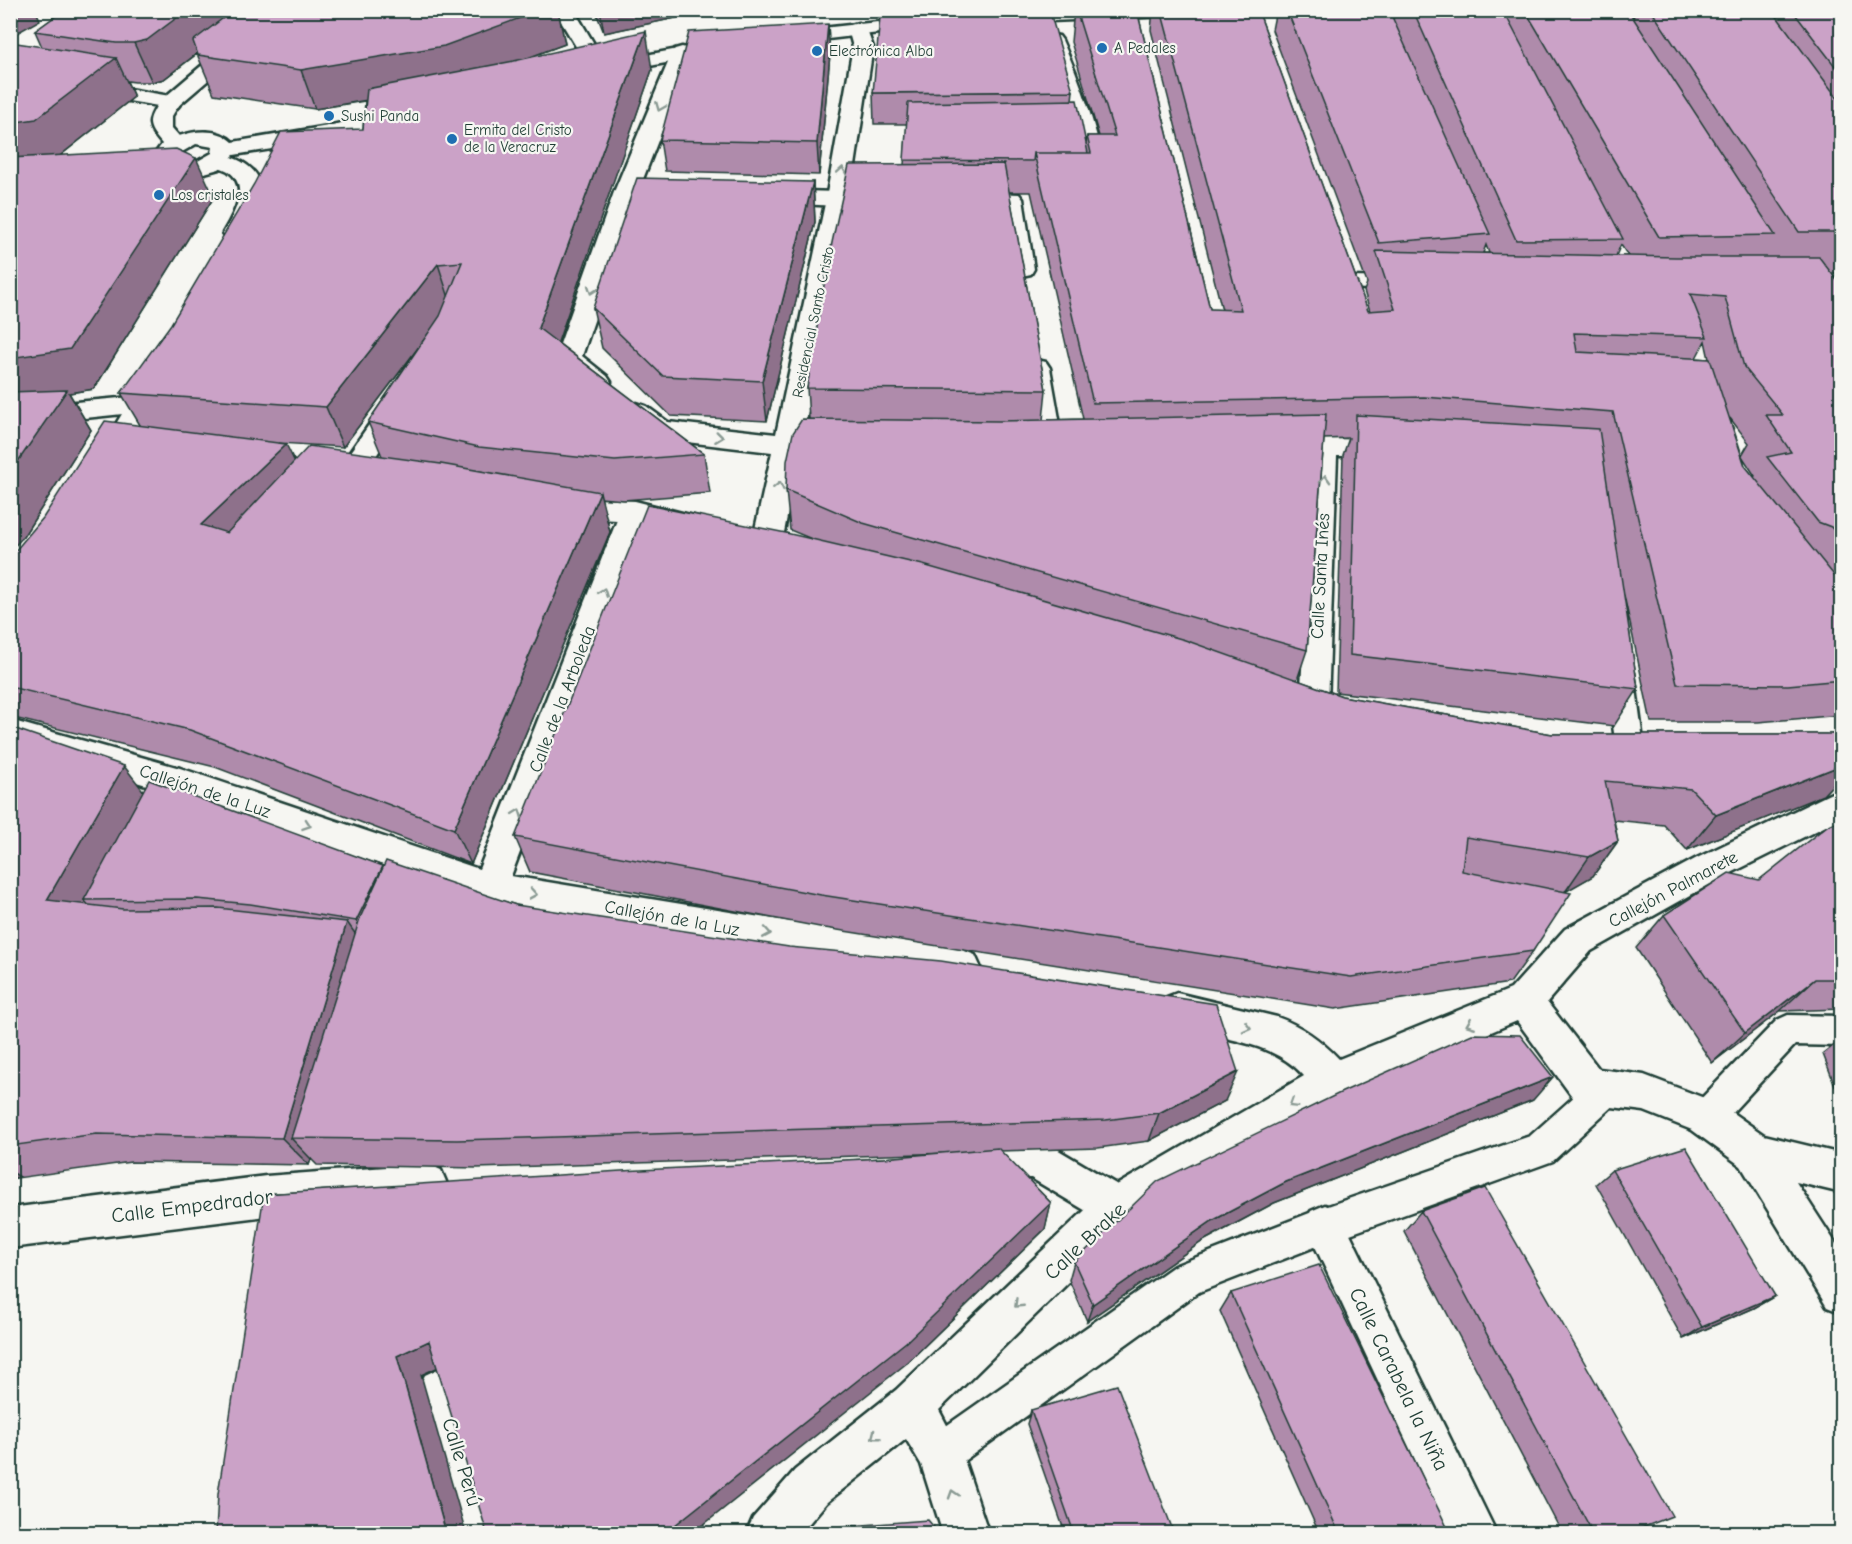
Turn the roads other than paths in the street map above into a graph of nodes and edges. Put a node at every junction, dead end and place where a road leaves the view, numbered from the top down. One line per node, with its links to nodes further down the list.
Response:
1 (280, 10): 21 (street)
2 (564, 10): 18 (street)
3 (1169, 10): 6 (street)
4 (1568, 10): 5 (street)
5 (1600, 11): 9 (street); 13 (lane)
6 (1134, 12): 8 (street); 14 (lane)
7 (1006, 14): 8 (street); 10 (street)
8 (1041, 15): 23 (lane)
9 (1704, 15)
10 (984, 19)
11 (939, 22): 12 (street)
12 (858, 28): 15 (street); 29 (street, Residencial Santo Cristo, one-way to 12)
13 (1612, 31)
14 (1139, 36)
15 (767, 41)
16 (745, 44): 17 (street)
17 (682, 53): 18 (street); 42 (street, one-way to 42)
18 (599, 69): 20 (street)
19 (10, 75): 21 (street)
20 (577, 75)
21 (170, 102): 26 (street)
22 (420, 112): 25 (street)
23 (1086, 125): 24 (lane); 27 (lane)
24 (1062, 126)
25 (222, 155): 26 (street); 26 (street); 31 (street)
26 (161, 156)
27 (1095, 169)
28 (744, 196): 29 (street)
29 (850, 199): 42 (street, Residencial Santo Cristo)
30 (942, 199): 35 (street)
31 (223, 256)
32 (1339, 261): 33 (lane)
33 (1347, 283): 34 (lane); 36 (lane)
34 (1425, 284)
35 (1026, 294)
36 (1355, 305)
37 (1033, 341): 45 (street)
38 (169, 355): 40 (street)
39 (411, 383): 50 (street)
40 (142, 405): 41 (street); 43 (street)
41 (10, 417)
42 (788, 445): 44 (street); 55 (street, Residencial Santo Cristo, one-way to 42)
43 (116, 446): 48 (street); 51 (street)
44 (859, 446)
45 (1002, 447)
46 (1326, 447): 47 (lane); 49 (lane); 57 (lane, Calle Santa Inés, one-way to 46)
47 (1407, 448)
48 (152, 450)
49 (1266, 450)
50 (383, 478)
51 (94, 483)
52 (539, 505): 53 (street)
53 (635, 511): 54 (street); 62 (street, Calle de la Arboleda, one-way to 53)
54 (712, 530)
55 (767, 544)
56 (1616, 644): 59 (lane)
57 (1313, 707)
58 (10, 733): 62 (street, Callejón de la Luz, one-way to 62)
59 (1642, 748): 60 (street)
60 (1597, 749)
61 (1842, 802): 64 (street, Callejón Palmarete)
62 (489, 887): 63 (street, Callejón de la Luz, one-way to 63)
63 (997, 971)
64 (1524, 1001): 67 (street, Calle Brake, one-way to 67); 68 (street)
65 (1149, 1004): 67 (street, one-way to 67)
66 (1842, 1030): 69 (lane)
67 (1333, 1080): 74 (street, Calle Brake, one-way to 74)
68 (1607, 1089): 69 (street); 75 (lane)
69 (1706, 1117): 70 (street)
70 (1755, 1152): 72 (street); 77 (street)
71 (932, 1161): 74 (street)
72 (1842, 1174)
73 (457, 1183): 76 (street, Calle Empedrador)
74 (1117, 1207): 79 (street, Calle Brake, one-way to 79)
75 (1325, 1225): 80 (lane); 84 (street, Calle Carabela la Niña)
76 (10, 1228)
77 (1842, 1292)
78 (440, 1390): 81 (street, Calle Perú)
79 (912, 1406): 80 (street); 82 (street, Calle Brake, one-way to 82)
80 (940, 1454): 83 (street, one-way to 80)
81 (484, 1533)
82 (769, 1533)
83 (966, 1533)
84 (1474, 1533)

